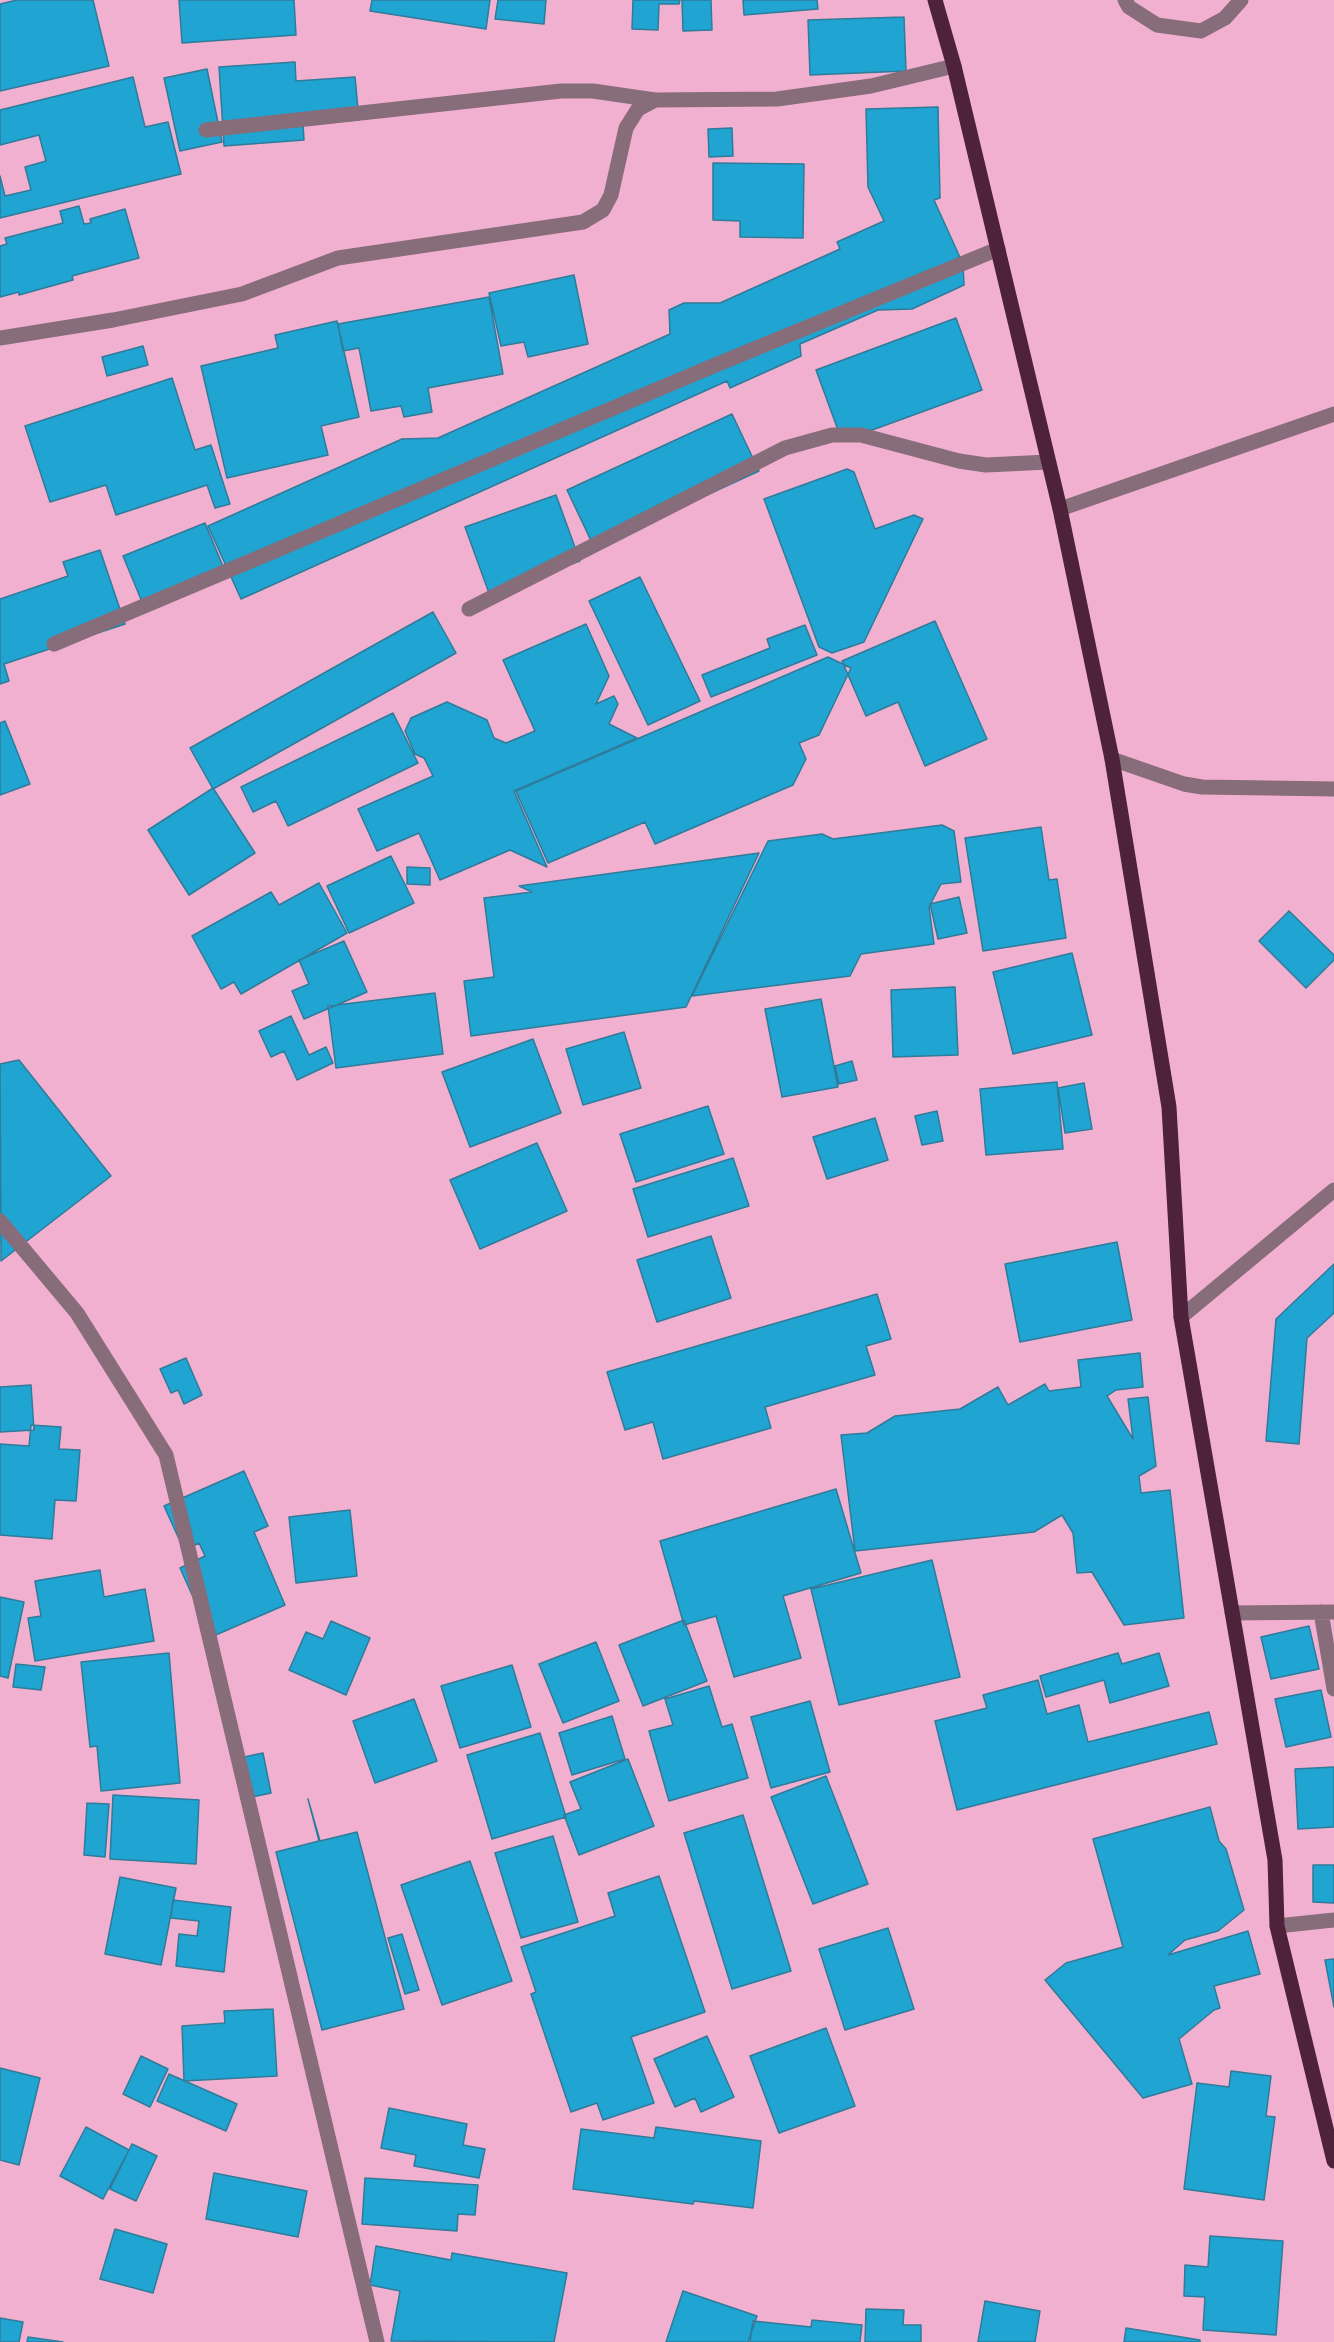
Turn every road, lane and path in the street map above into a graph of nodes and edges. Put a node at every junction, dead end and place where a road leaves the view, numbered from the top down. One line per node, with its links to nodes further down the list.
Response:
1 (935, 0): 4 (main road)
2 (1125, 0): 3 (street)
3 (1241, 0)
4 (954, 66): 5 (street); 7 (main road)
5 (655, 100): 6 (street); 8 (street)
6 (206, 130)
7 (998, 249): 10 (main road); 13 (street)
8 (0, 338)
9 (1334, 414): 11 (street)
10 (1048, 462): 11 (main road); 12 (street)
11 (1060, 509): 14 (main road)
12 (469, 609)
13 (54, 644)
14 (1112, 759): 15 (street); 18 (main road)
15 (1334, 789)
16 (1334, 1190): 18 (street)
17 (0, 1221): 25 (street)
18 (1181, 1317): 19 (main road)
19 (1232, 1612): 20 (street); 23 (main road)
20 (1327, 1612): 21 (street)
21 (1334, 1689)
22 (1334, 1920): 23 (street)
23 (1277, 1926): 24 (main road)
24 (1334, 2161)
25 (377, 2342)

